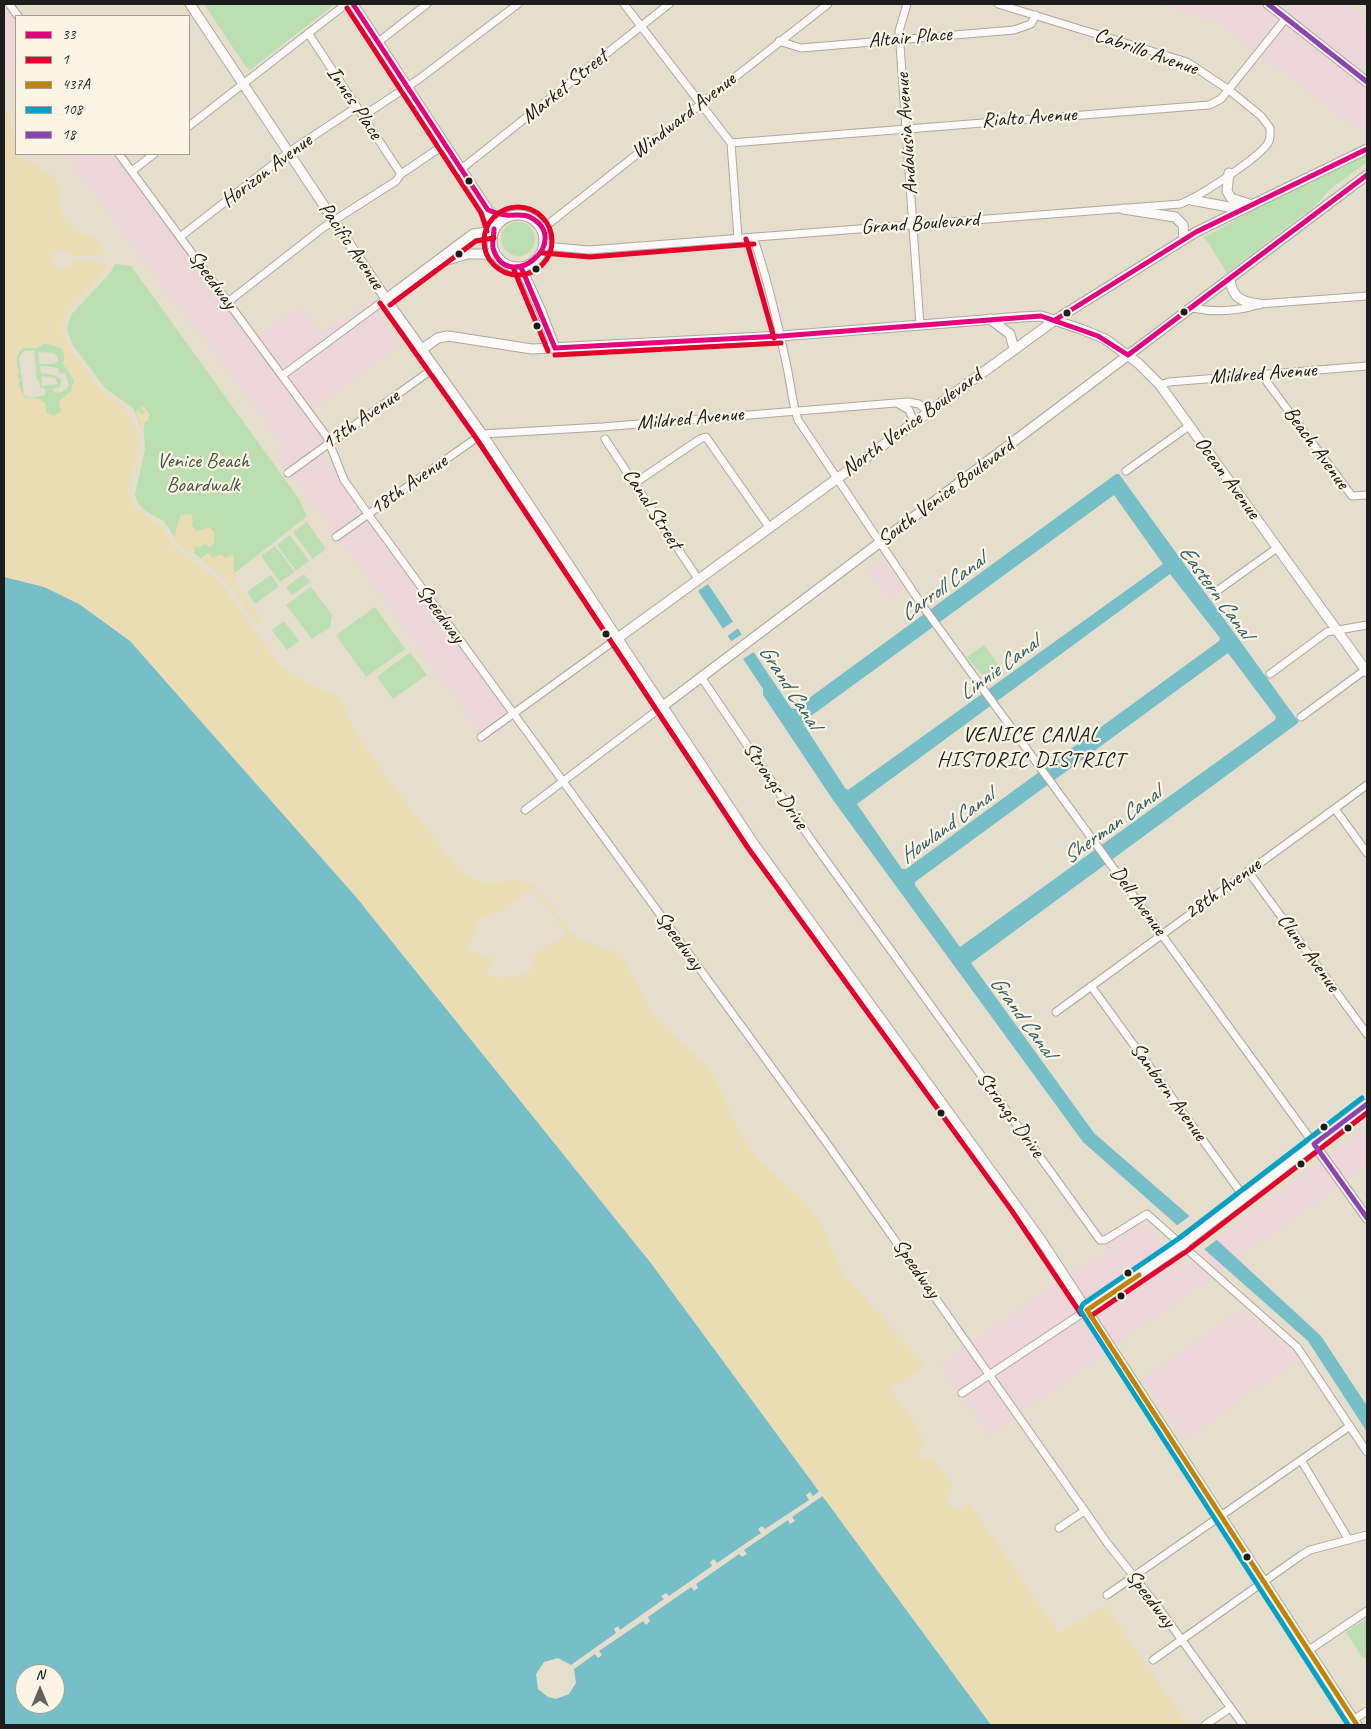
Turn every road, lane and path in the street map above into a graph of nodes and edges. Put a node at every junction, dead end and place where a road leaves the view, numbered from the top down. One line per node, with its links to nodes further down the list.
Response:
1 (9, 4): 13 (street)
2 (190, 4): 22 (main road, Pacific Avenue)
3 (346, 4): 17 (street)
4 (353, 4): 20 (main road)
5 (427, 4): 20 (street)
6 (518, 4): 23 (street)
7 (624, 4): 16 (street)
8 (669, 4): 16 (street, Market Street)
9 (828, 4): 19 (street, Windward Avenue)
10 (907, 4): 18 (street, Andalusia Avenue)
11 (998, 4): 14 (street, Cabrillo Avenue)
12 (1268, 4): 15 (main road)
13 (17, 15)
14 (1036, 16): 18 (street, Altair Place); 24 (street, Cabrillo Avenue)
15 (1286, 18): 21 (main road); 24 (street, Rialto Avenue)
16 (642, 26): 25 (street); 37 (street, Market Street)
17 (308, 33): 22 (street); 26 (street, Innes Place)
18 (900, 39): 19 (street, Altair Place); 29 (street, Andalusia Avenue)
19 (779, 41): 25 (street, Windward Avenue)
20 (377, 43): 23 (main road)
21 (1367, 82)
22 (244, 83): 28 (street); 34 (main road, Pacific Avenue)
23 (406, 88): 27 (street); 32 (main road)
24 (1229, 90): 29 (street, Rialto Avenue); 30 (street, Cabrillo Avenue)
25 (701, 102): 31 (street); 50 (street, Windward Avenue)
26 (357, 107): 27 (street, Innes Place); 34 (street, Horizon Avenue)
27 (363, 116): 40 (street, Innes Place)
28 (190, 125)
29 (907, 127): 31 (street, Rialto Avenue); 49 (street, Andalusia Avenue)
30 (1271, 135): 39 (street, Grand Boulevard)
31 (732, 143): 54 (street)
32 (444, 145): 37 (main road); 40 (street)
33 (1367, 149): 43 (main road, North Venice Boulevard)
34 (288, 152): 48 (main road, Pacific Avenue); 52 (street, Horizon Avenue)
35 (120, 155): 38 (street, Speedway)
36 (153, 155): 38 (street)
37 (460, 170): 46 (main road)
38 (132, 171): 52 (street, Speedway)
39 (1229, 173): 42 (street, Grand Boulevard); 43 (main road)
40 (401, 174): 48 (street)
41 (1367, 175): 60 (main road, South Venice Boulevard)
42 (1191, 200): 44 (street, Grand Boulevard); 45 (main road)
43 (1249, 204): 45 (main road, North Venice Boulevard)
44 (1123, 209): 49 (street, Grand Boulevard); 55 (main road)
45 (1240, 209): 55 (main road, North Venice Boulevard)
46 (488, 210): 47 (main road); 51 (main road)
47 (511, 216): 50 (main road); 51 (main road)
48 (334, 221): 62 (main road, Pacific Avenue); 63 (street)
49 (913, 225): 53 (street, Grand Boulevard); 68 (street, Andalusia Avenue)
50 (542, 229): 56 (main road)
51 (494, 230): 57 (main road); 58 (main road)
52 (180, 237): 63 (street, Speedway)
53 (753, 237): 54 (street, Grand Boulevard); 69 (street)
54 (738, 238): 56 (street, Grand Boulevard)
55 (1184, 239): 67 (main road, North Venice Boulevard)
56 (544, 246): 59 (main road)
57 (495, 254): 58 (main road); 59 (main road)
58 (435, 264): 62 (main road)
59 (521, 267): 70 (main road)
60 (1230, 279): 64 (main road); 65 (main road, South Venice Boulevard)
61 (1367, 296): 64 (street)
62 (386, 300): 72 (main road, Pacific Avenue); 77 (street)
63 (228, 302): 77 (street, Speedway)
64 (1259, 304): 65 (street)
65 (1192, 308): 73 (main road, South Venice Boulevard)
66 (990, 319): 67 (main road, Ocean Avenue); 68 (main road, Ocean Avenue); 71 (main road)
67 (1055, 320): 71 (main road, North Venice Boulevard); 73 (main road, Ocean Avenue)
68 (920, 325): 69 (main road, Ocean Avenue)
69 (780, 336): 70 (main road, Ocean Avenue); 80 (street)
70 (555, 348): 72 (main road, Ocean Avenue)
71 (1014, 349): 81 (main road, North Venice Boulevard)
72 (421, 350): 75 (main road, Pacific Avenue)
73 (1128, 355): 78 (main road, Ocean Avenue); 95 (main road, South Venice Boulevard)
74 (1367, 366): 76 (street, Mildred Avenue)
75 (434, 368): 84 (main road, Pacific Avenue); 86 (street, 17th Avenue)
76 (1265, 374): 78 (street, Mildred Avenue); 91 (street, Beach Avenue)
77 (283, 375): 86 (street, Speedway)
78 (1160, 386): 83 (main road, Ocean Avenue)
79 (897, 403): 80 (street, Mildred Avenue); 81 (street, Mildred Avenue); 82 (street)
80 (794, 410): 84 (street, Mildred Avenue); 89 (street, Dell Avenue)
81 (928, 412): 82 (main road, North Venice Boulevard)
82 (914, 422): 89 (main road, North Venice Boulevard)
83 (1189, 426): 87 (street); 96 (main road, Ocean Avenue)
84 (482, 434): 92 (street, 18th Avenue); 101 (main road, Pacific Avenue)
85 (605, 439): 90 (street, Canal Street)
86 (330, 444): 88 (street, 17th Avenue); 92 (street, Speedway)
87 (1126, 471)
88 (288, 473)
89 (837, 479): 93 (main road, North Venice Boulevard); 95 (street, Dell Avenue)
90 (635, 483): 93 (street); 97 (street, Canal Street)
91 (1367, 495)
92 (368, 514): 94 (street, 18th Avenue); 106 (street, Speedway)
93 (769, 527): 97 (main road, North Venice Boulevard)
94 (336, 537)
95 (880, 544): 104 (main road, South Venice Boulevard); 115 (street, Dell Avenue)
96 (1278, 548): 98 (street); 100 (main road, Ocean Avenue)
97 (698, 579): 101 (main road, North Venice Boulevard)
98 (1214, 593)
99 (1367, 624): 100 (street)
100 (1338, 630): 102 (main road, Ocean Avenue); 103 (street)
101 (618, 638): 105 (main road, Pacific Avenue); 106 (street, North Venice Boulevard)
102 (1366, 671): 107 (street)
103 (1270, 674)
104 (701, 677): 105 (main road, South Venice Boulevard); 123 (street, Strongs Drive)
105 (663, 706): 109 (street, South Venice Boulevard); 124 (main road, Pacific Avenue)
106 (513, 714): 108 (street, North Venice Boulevard); 109 (street, Speedway)
107 (1301, 717)
108 (481, 736)
109 (562, 781): 112 (street, South Venice Boulevard); 125 (street, Speedway)
110 (1367, 785): 111 (street, 28th Avenue)
111 (1335, 809): 113 (street); 114 (street, 28th Avenue)
112 (525, 810)
113 (1367, 854)
114 (1248, 871): 115 (street, 28th Avenue); 118 (street, Clune Avenue)
115 (1162, 934): 116 (street, 28th Avenue); 120 (street, Dell Avenue)
116 (1091, 986): 117 (street, 28th Avenue); 121 (street, Sanborn Avenue)
117 (1056, 1012)
118 (1367, 1034)
119 (1367, 1104): 120 (main road)
120 (1314, 1144): 121 (main road); 122 (main road)
121 (1244, 1197): 123 (main road)
122 (1367, 1218)
123 (1186, 1242): 124 (main road); 127 (street, Strongs Drive)
124 (1087, 1310): 125 (street); 131 (main road, Pacific Avenue)
125 (990, 1375): 126 (street); 130 (street, Speedway)
126 (962, 1393)
127 (1350, 1426): 128 (street, Strongs Drive); 129 (street)
128 (1367, 1452)
129 (1301, 1460): 131 (street); 134 (street)
130 (1084, 1510): 132 (street); 135 (street, Speedway)
131 (1221, 1516): 135 (street); 136 (main road, Pacific Avenue)
132 (1059, 1528)
133 (1367, 1535): 134 (street)
134 (1349, 1540): 136 (street)
135 (1132, 1577): 137 (street); 139 (street, Speedway)
136 (1264, 1582): 139 (street); 140 (main road, Pacific Avenue)
137 (1107, 1595)
138 (1367, 1612): 140 (street)
139 (1182, 1640): 141 (street); 142 (street, Speedway)
140 (1309, 1650): 144 (main road, Pacific Avenue)
141 (1154, 1660)
142 (1230, 1708): 145 (street); 146 (street, Speedway)
143 (1367, 1711): 144 (street)
144 (1355, 1722)
145 (1205, 1725)
146 (1243, 1725)

